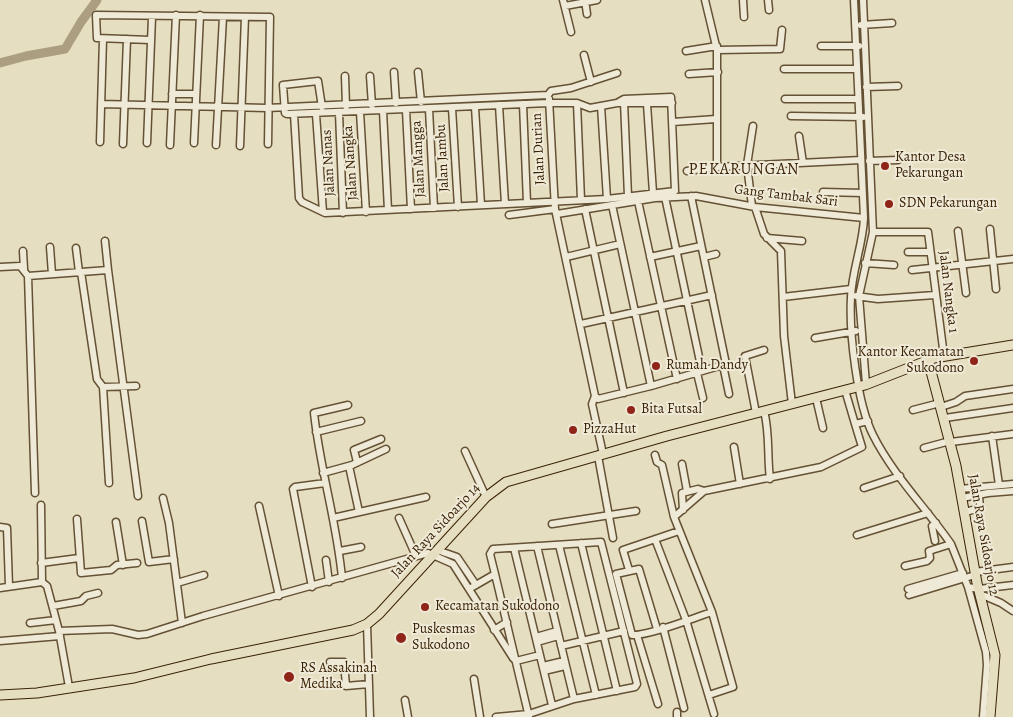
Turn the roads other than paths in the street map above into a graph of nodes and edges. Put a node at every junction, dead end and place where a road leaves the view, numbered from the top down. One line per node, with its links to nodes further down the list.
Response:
1 (597, 0): 7 (street)
2 (705, 0): 26 (street)
3 (743, 0): 16 (street)
4 (768, 0): 9 (street)
5 (854, 0): 18 (street)
6 (863, 0): 18 (street)
7 (585, 1): 8 (street); 11 (street)
8 (564, 3): 20 (street)
9 (769, 10)
10 (176, 14): 12 (street); 13 (street); 41 (street)
11 (587, 14)
12 (200, 15): 14 (street); 42 (street)
13 (152, 17): 21 (street); 23 (street)
14 (222, 17): 15 (street); 65 (street)
15 (245, 17): 67 (street); 68 (street)
16 (744, 17)
17 (892, 23): 18 (street)
18 (860, 25): 25 (street)
19 (782, 30): 26 (street)
20 (570, 32)
21 (103, 39): 22 (street); 51 (street)
22 (126, 39): 23 (street); 52 (street)
23 (150, 40): 53 (street)
24 (821, 46): 25 (street)
25 (861, 46): 30 (street); 40 (street)
26 (717, 48): 27 (street); 33 (street)
27 (686, 51)
28 (584, 55): 38 (street)
29 (784, 69): 30 (street)
30 (857, 69): 45 (street)
31 (394, 72): 54 (street)
32 (418, 72): 46 (street)
33 (718, 72): 35 (street); 79 (street)
34 (617, 74): 38 (street)
35 (690, 74)
36 (345, 76): 63 (street)
37 (370, 76): 58 (street)
38 (591, 82): 43 (street)
39 (898, 86): 40 (street)
40 (866, 87): 78 (street)
41 (172, 94): 42 (street); 57 (street)
42 (195, 94): 60 (street)
43 (548, 95): 46 (street); 48 (street, Jalan Durian)
44 (785, 99): 45 (street)
45 (858, 99): 78 (street)
46 (421, 102): 54 (street)
47 (624, 102): 50 (street); 56 (street); 64 (street); 102 (street)
48 (549, 103): 49 (street); 55 (street); 108 (street, Jalan Durian)
49 (577, 103): 64 (street); 106 (street)
50 (672, 103): 56 (street); 80 (street)
51 (101, 104): 52 (street); 84 (street)
52 (124, 104): 53 (street); 87 (street)
53 (149, 104): 57 (street); 85 (street)
54 (396, 104): 58 (street)
55 (523, 104): 59 (street); 109 (street)
56 (647, 104): 101 (street)
57 (171, 105): 60 (street); 89 (street)
58 (372, 105): 63 (street)
59 (499, 105): 66 (street); 110 (street)
60 (195, 106): 65 (street); 86 (street)
61 (284, 106): 62 (street); 62 (street); 68 (street); 75 (street)
62 (322, 106): 63 (street)
63 (346, 106)
64 (601, 106): 105 (street)
65 (218, 107): 67 (street); 90 (street)
66 (476, 107): 69 (street); 111 (street)
67 (241, 108): 68 (street); 91 (street)
68 (267, 108): 88 (street)
69 (452, 108): 70 (street); 113 (street, Jalan Jambu)
70 (429, 109): 71 (street); 115 (street, Jalan Mangga)
71 (406, 110): 72 (street); 116 (street)
72 (382, 111): 73 (street); 118 (street)
73 (360, 112): 74 (street); 121 (street, Jalan Nangka)
74 (339, 113): 76 (street); 122 (street, Jalan Nanas)
75 (294, 114): 76 (street); 120 (street)
76 (316, 114): 120 (street)
77 (791, 116): 78 (street)
78 (863, 116): 82 (street)
79 (716, 119): 80 (street); 97 (street)
80 (673, 122): 101 (street)
81 (753, 126): 96 (street)
82 (864, 130): 92 (street); 94 (street)
83 (799, 136): 95 (street)
84 (100, 142)
85 (147, 142)
86 (194, 143)
87 (123, 144)
88 (268, 144)
89 (170, 145)
90 (216, 145)
91 (240, 146)
92 (861, 160): 95 (street); 100 (street)
93 (898, 160): 94 (street)
94 (869, 161): 127 (street)
95 (803, 163): 96 (street)
96 (747, 165): 97 (street); 114 (street)
97 (717, 167): 98 (street)
98 (687, 171)
99 (823, 192): 100 (street)
100 (863, 192): 124 (street)
101 (652, 193): 102 (street)
102 (628, 196): 105 (street)
103 (691, 196): 104 (street, Gang Tambak Sari); 114 (street, Gang Tambak Sari); 132 (street)
104 (665, 197): 107 (street, Gang Tambak Sari); 137 (street)
105 (607, 199): 106 (street)
106 (581, 200): 108 (street)
107 (638, 200): 112 (street, Gang Tambak Sari); 142 (street)
108 (554, 201): 109 (street); 119 (street, Jalan Durian)
109 (527, 203): 110 (street)
110 (505, 204): 111 (street)
111 (481, 205): 113 (street)
112 (612, 205): 117 (street, Gang Tambak Sari); 131 (street)
113 (458, 207): 115 (street)
114 (753, 207): 124 (street, Gang Tambak Sari); 128 (street)
115 (434, 208): 116 (street)
116 (411, 209): 118 (street)
117 (585, 209): 119 (street, Gang Tambak Sari); 136 (street)
118 (388, 210): 121 (street)
119 (556, 211): 123 (street, Gang Tambak Sari); 141 (street, Jalan Durian)
120 (323, 212): 122 (street)
121 (366, 212): 122 (street)
122 (343, 213)
123 (509, 215)
124 (864, 218): 160 (street)
125 (990, 229): 145 (street)
126 (958, 231): 147 (street)
127 (873, 232): 139 (street, Jalan Nangka 1); 146 (street)
128 (767, 238): 130 (street); 162 (street)
129 (105, 241): 152 (street)
130 (802, 241)
131 (620, 244): 136 (street); 165 (street)
132 (701, 246): 137 (street); 143 (street)
133 (50, 247): 155 (street)
134 (76, 248): 154 (street)
135 (23, 250): 151 (street)
136 (593, 250): 141 (street); 166 (street)
137 (676, 251): 142 (street); 163 (street)
138 (908, 252): 139 (street)
139 (930, 252): 150 (street, Jalan Nangka 1)
140 (716, 254): 143 (street)
141 (566, 257): 167 (street, Jalan Durian)
142 (650, 257): 164 (street)
143 (704, 257): 159 (street)
144 (1013, 259): 145 (street)
145 (993, 262): 147 (street); 157 (street)
146 (865, 263): 148 (street); 160 (street)
147 (963, 264): 150 (street); 158 (street)
148 (894, 265)
149 (0, 267): 151 (street)
150 (932, 268): 153 (street); 161 (street, Jalan Nangka 1)
151 (24, 269): 156 (street)
152 (108, 270): 154 (street); 178 (street)
153 (912, 270)
154 (80, 272): 155 (street); 181 (street)
155 (52, 274): 156 (street)
156 (28, 276): 226 (street)
157 (996, 289)
158 (966, 293)
159 (712, 294): 163 (street); 174 (street)
160 (854, 294): 161 (street); 162 (street); 168 (street)
161 (934, 295): 172 (street, Jalan Nangka 1)
162 (783, 297): 189 (street)
163 (686, 301): 164 (street); 175 (street)
164 (662, 306): 165 (street); 176 (street)
165 (635, 312): 166 (street); 180 (street)
166 (609, 318): 167 (street); 184 (street)
167 (581, 324): 186 (street, Jalan Durian)
168 (856, 330): 169 (street); 177 (street)
169 (816, 338)
170 (1013, 345): 172 (main road, Jalan Raya Sidoarjo 14)
171 (764, 350): 194 (street)
172 (944, 356): 173 (main road, Jalan Raya Sidoarjo 14)
173 (928, 360): 177 (main road, Jalan Raya Sidoarjo 14); 191 (main road, Jalan Raya Sidoarjo 12)
174 (723, 366): 175 (street); 185 (street)
175 (699, 372): 176 (street); 187 (street)
176 (677, 379): 180 (street)
177 (863, 385): 183 (main road, Jalan Raya Sidoarjo 14); 197 (street)
178 (123, 386): 179 (street); 181 (street); 228 (street)
179 (136, 386)
180 (651, 386): 184 (street)
181 (103, 387): 218 (street)
182 (1013, 389): 191 (street)
183 (845, 390): 188 (main road, Jalan Raya Sidoarjo 14); 198 (street)
184 (624, 393): 186 (street)
185 (729, 394)
186 (595, 396): 209 (street, Jalan Durian)
187 (703, 398)
188 (816, 398): 189 (main road, Jalan Raya Sidoarjo 14); 199 (street)
189 (792, 404): 194 (main road, Jalan Raya Sidoarjo 14)
190 (348, 405): 200 (street)
191 (941, 405): 193 (street); 195 (main road, Jalan Raya Sidoarjo 12)
192 (1013, 408): 195 (street)
193 (913, 410)
194 (760, 412): 209 (main road, Jalan Raya Sidoarjo 14); 216 (street)
195 (945, 418): 204 (main road, Jalan Raya Sidoarjo 12)
196 (361, 421): 200 (street)
197 (868, 421): 198 (street); 215 (street)
198 (855, 424): 216 (street)
199 (823, 428)
200 (316, 432): 214 (street)
201 (1013, 434): 202 (street)
202 (992, 436): 204 (street); 221 (street)
203 (381, 440): 211 (street)
204 (950, 442): 206 (street); 227 (main road, Jalan Raya Sidoarjo 12)
205 (734, 447): 219 (street)
206 (924, 448)
207 (386, 449): 211 (street)
208 (464, 451): 231 (street)
209 (601, 455): 231 (main road, Jalan Raya Sidoarjo 14); 240 (street, Jalan Durian)
210 (655, 455): 241 (street)
211 (356, 462): 213 (street)
212 (682, 464): 223 (street)
213 (349, 466): 214 (street); 236 (street)
214 (323, 473): 217 (street)
215 (900, 476): 222 (street); 239 (street)
216 (770, 478): 219 (street)
217 (325, 482): 243 (street); 286 (street)
218 (109, 483)
219 (740, 484): 224 (street)
220 (1013, 484): 221 (street)
221 (999, 485): 227 (street)
222 (864, 488)
223 (687, 491): 224 (street); 235 (street)
224 (704, 491): 235 (street)
225 (1013, 491): 229 (street)
226 (35, 492)
227 (961, 494): 229 (street); 238 (main road, Jalan Raya Sidoarjo 12)
228 (138, 496)
229 (979, 496): 238 (street)
230 (426, 497): 236 (street)
231 (486, 497): 262 (main road, Jalan Raya Sidoarjo 14)
232 (163, 498): 266 (street)
233 (42, 505): 268 (street)
234 (260, 506): 292 (street)
235 (683, 510): 241 (street)
236 (359, 512): 243 (street)
237 (636, 512): 240 (street)
238 (965, 512): 276 (main road, Jalan Raya Sidoarjo 12)
239 (928, 513): 247 (street); 251 (street)
240 (609, 516): 248 (street); 252 (street, Jalan Durian)
241 (674, 517): 250 (street)
242 (77, 518): 265 (street)
243 (333, 518): 261 (street)
244 (399, 518): 263 (street)
245 (142, 521): 266 (street)
246 (116, 522): 271 (street)
247 (936, 523): 254 (street); 256 (street)
248 (552, 524)
249 (0, 527): 285 (street)
250 (679, 531): 253 (street); 296 (street)
251 (857, 535)
252 (613, 538)
253 (655, 539): 274 (street); 298 (street)
254 (935, 541)
255 (581, 543): 257 (street); 305 (street); 309 (street)
256 (951, 544): 272 (street); 276 (street)
257 (559, 545): 258 (street); 312 (street)
258 (537, 546): 260 (street); 306 (street)
259 (361, 547): 261 (street)
260 (514, 548): 275 (street); 310 (street)
261 (340, 551): 278 (street)
262 (435, 552): 263 (street); 264 (street); 270 (street); 302 (main road, Jalan Raya Sidoarjo 14)
263 (416, 556): 278 (street)
264 (457, 557): 270 (street); 279 (street)
265 (79, 558): 268 (street); 271 (street)
266 (174, 559): 282 (street)
267 (326, 560): 281 (street)
268 (40, 563): 280 (street)
269 (137, 563): 271 (street)
270 (453, 564): 279 (street)
271 (123, 565)
272 (905, 566)
273 (1013, 567): 276 (street)
274 (629, 570): 303 (street); 308 (street)
275 (495, 574): 283 (street); 299 (street)
276 (970, 575): 289 (main road, Jalan Raya Sidoarjo 12); 290 (street)
277 (204, 576): 282 (street)
278 (342, 578): 281 (street)
279 (468, 579): 283 (street); 288 (street)
280 (42, 582): 285 (street); 293 (street)
281 (329, 582): 286 (street)
282 (177, 583): 301 (street)
283 (476, 585): 288 (street)
284 (1013, 585): 289 (street)
285 (9, 586): 287 (street)
286 (312, 587): 292 (street)
287 (0, 588)
288 (469, 589): 304 (street)
289 (975, 589): 294 (main road, Jalan Raya Sidoarjo 12); 294 (street); 295 (street)
290 (908, 592)
291 (98, 593): 293 (street)
292 (279, 596): 301 (street)
293 (53, 606): 297 (street)
294 (978, 607): 337 (street); 338 (main road, Jalan Raya Sidoarjo 12)
295 (1013, 611)
296 (712, 612): 298 (street); 325 (street)
297 (56, 620): 300 (street); 307 (street)
298 (684, 620): 303 (street); 325 (street)
299 (506, 622): 304 (street); 315 (street)
300 (30, 623)
301 (182, 623): 307 (street)
302 (368, 624): 320 (street); 321 (main road, Jalan Raya Sidoarjo 14)
303 (660, 628): 308 (street); 330 (street)
304 (494, 630): 315 (street)
305 (624, 631): 309 (street); 322 (street)
306 (557, 633): 310 (street); 313 (street)
307 (59, 634): 311 (street); 321 (street)
308 (637, 635): 328 (street)
309 (603, 636): 312 (street); 322 (street)
310 (536, 639): 314 (street)
311 (0, 641)
312 (584, 642): 313 (street); 324 (street)
313 (561, 648): 317 (street)
314 (540, 653): 315 (street); 318 (street)
315 (515, 658): 332 (street)
316 (330, 662): 320 (street)
317 (565, 663): 318 (street); 326 (street)
318 (544, 668): 329 (street)
319 (474, 679): 335 (street)
320 (370, 684): 333 (street)
321 (69, 687): 323 (main road, Jalan Raya Sidoarjo 14)
322 (617, 691): 324 (street)
323 (0, 695)
324 (596, 695): 326 (street)
325 (709, 695): 331 (street)
326 (574, 699): 329 (street)
327 (406, 700): 334 (street)
328 (658, 704)
329 (552, 705): 332 (street)
330 (684, 708)
331 (714, 714)
332 (529, 715): 336 (street)
333 (370, 717)
334 (408, 717)
335 (480, 717)
336 (496, 717)
337 (983, 717)
338 (990, 717)

